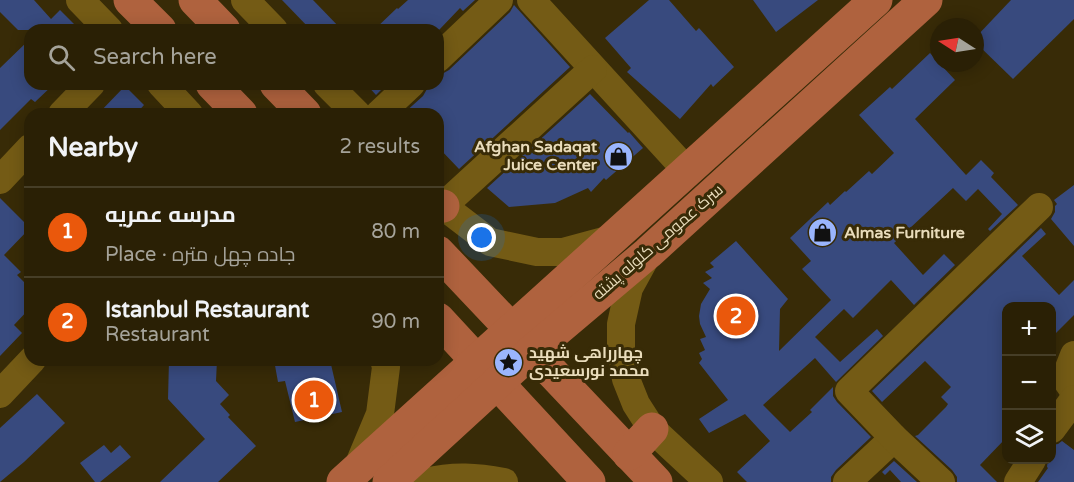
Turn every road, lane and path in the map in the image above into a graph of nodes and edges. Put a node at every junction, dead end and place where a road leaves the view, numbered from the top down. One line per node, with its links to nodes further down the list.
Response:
1 (80, 0): 8 (street)
2 (130, 0): 9 (main road)
3 (195, 0): 10 (main road)
4 (499, 0): 11 (street)
5 (531, 0): 12 (street)
6 (876, 0): 26 (main road, سرک عمومی کلوله پشته)
7 (926, 0): 32 (main road, سرک عمومی کلوله پشته)
8 (103, 24)
9 (153, 24)
10 (218, 24)
11 (444, 52)
12 (593, 69): 26 (street); 28 (street)
13 (85, 90): 19 (street)
14 (166, 90): 20 (street)
15 (218, 90): 21 (main road)
16 (282, 90): 22 (main road)
17 (333, 90): 23 (street)
18 (405, 90): 24 (street)
19 (68, 108)
20 (183, 108)
21 (236, 108)
22 (299, 108)
23 (351, 108)
24 (385, 108)
25 (24, 154): 27 (street)
26 (688, 172): 31 (main road, سرک عمومی کلوله پشته)
27 (0, 180)
28 (444, 201)
29 (1039, 207): 45 (street)
30 (444, 208): 31 (street)
31 (611, 239): 35 (main road, سرک عمومی کلوله پشته)
32 (648, 253): 35 (main road, سرک عمومی کلوله پشته); 44 (street)
33 (444, 258): 35 (main road)
34 (444, 325): 39 (main road)
35 (522, 340): 39 (main road, سرک عمومی کلوله پشته); 46 (main road)
36 (1074, 355): 40 (street)
37 (26, 366): 41 (street)
38 (386, 366): 48 (street)
39 (487, 372): 48 (main road, سرک عمومی کلوله پشته); 49 (main road, سرک عمومی کلوله پشته); 52 (main road)
40 (1074, 391)
41 (0, 394)
42 (1074, 399): 43 (street)
43 (1056, 424)
44 (652, 429): 46 (main road); 54 (street)
45 (894, 438): 55 (street); 56 (street)
46 (629, 454): 53 (main road)
47 (1029, 464): 57 (street)
48 (350, 476)
49 (389, 482)
50 (426, 482): 51 (street)
51 (504, 482)
52 (589, 482)
53 (657, 482)
54 (709, 482)
55 (847, 482)
56 (941, 482)
57 (1018, 482)

